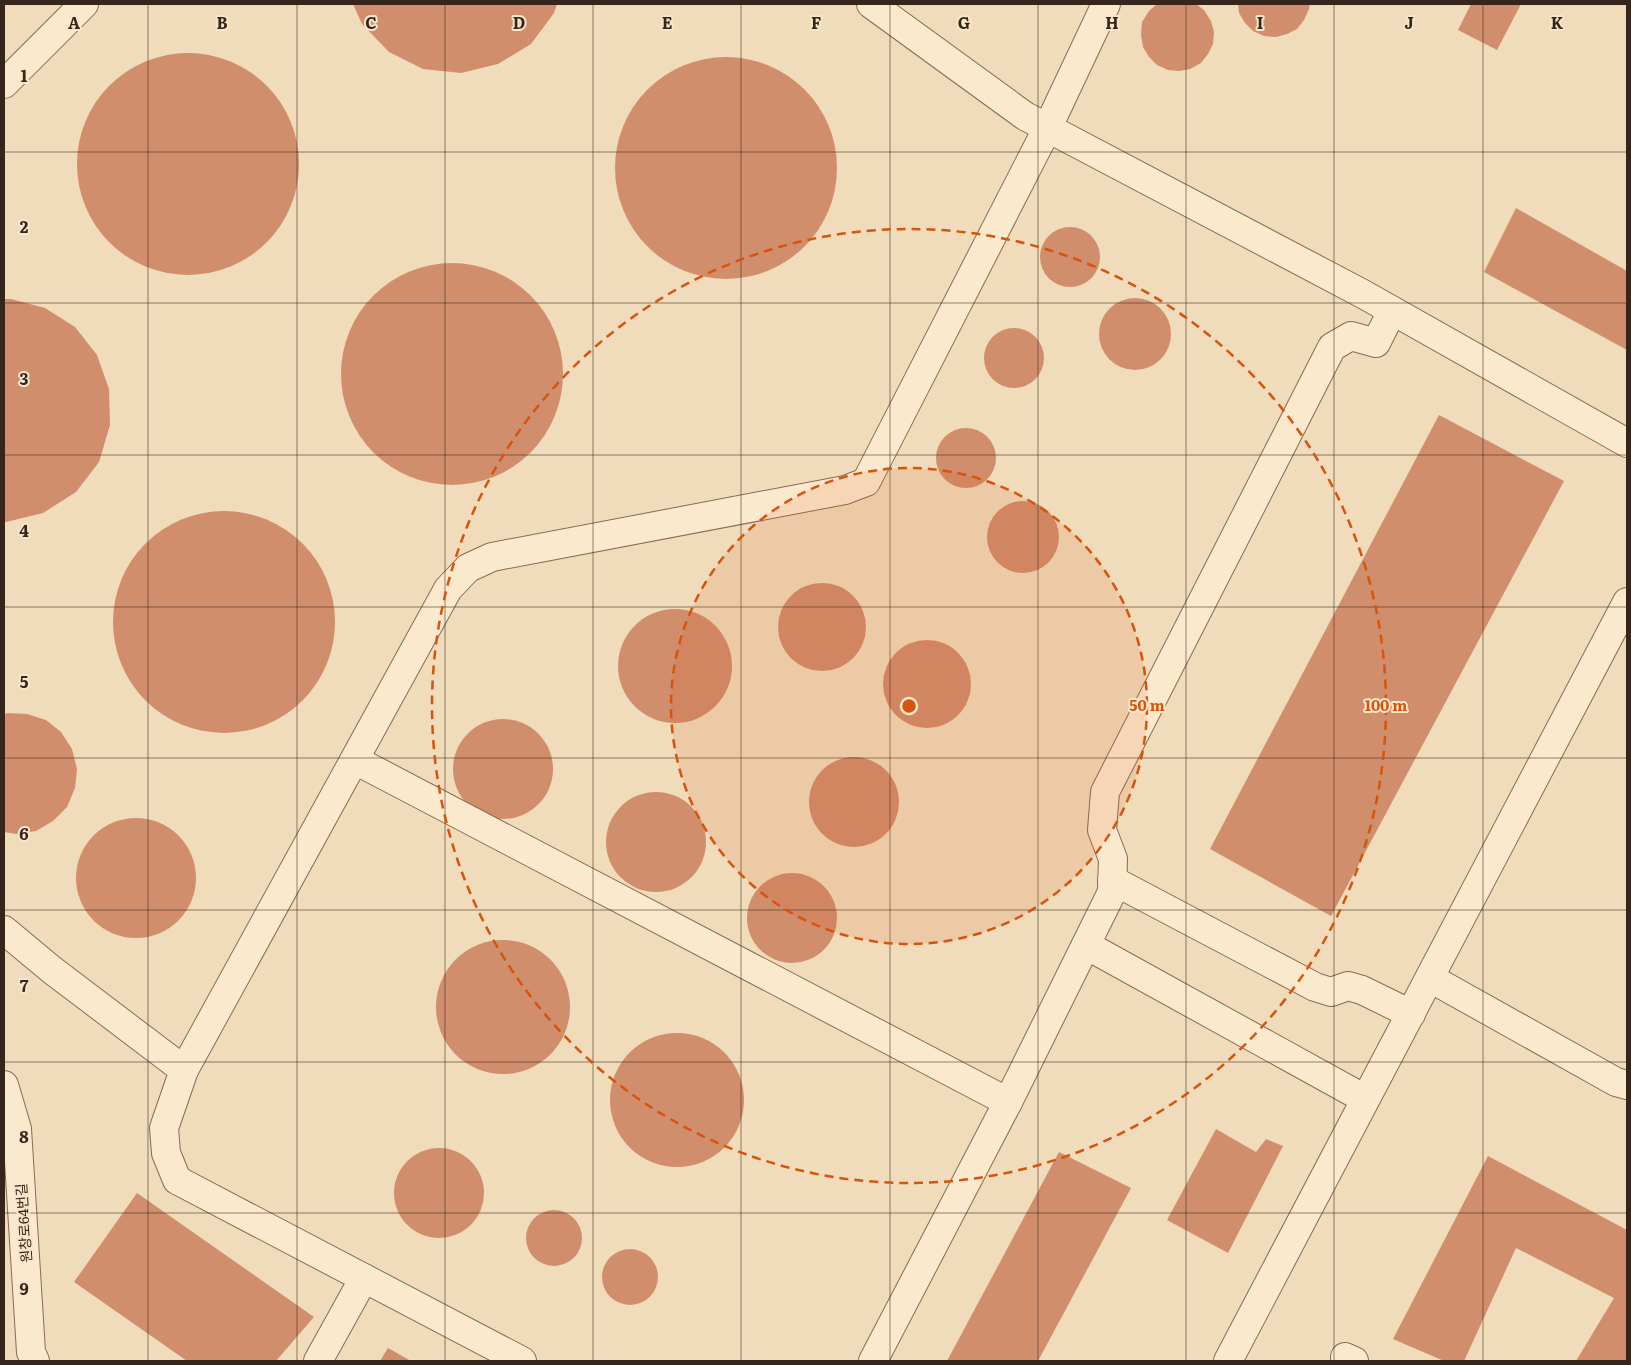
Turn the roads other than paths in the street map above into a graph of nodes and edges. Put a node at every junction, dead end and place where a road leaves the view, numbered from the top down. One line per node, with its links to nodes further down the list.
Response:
1 (871, 4): 5 (street)
2 (1106, 4): 5 (street)
3 (75, 6): 4 (street)
4 (4, 84)
5 (1048, 127): 6 (street); 9 (street)
6 (1392, 311): 7 (street); 10 (street)
7 (1627, 443)
8 (1627, 602): 13 (street)
9 (355, 760): 15 (street); 19 (street)
10 (1112, 880): 12 (street); 14 (street)
11 (4, 930): 15 (street)
12 (1086, 945): 18 (street); 19 (street)
13 (1430, 978): 14 (street); 17 (street)
14 (1411, 1014): 18 (street)
15 (184, 1070): 20 (street)
16 (4, 1085): 21 (street, 원창로64번길)
17 (1627, 1085)
18 (1365, 1099): 25 (street)
19 (1008, 1102): 24 (street)
20 (364, 1278): 22 (street); 23 (street)
21 (35, 1361)
22 (318, 1361)
23 (522, 1361)
24 (873, 1361)
25 (1228, 1361)

